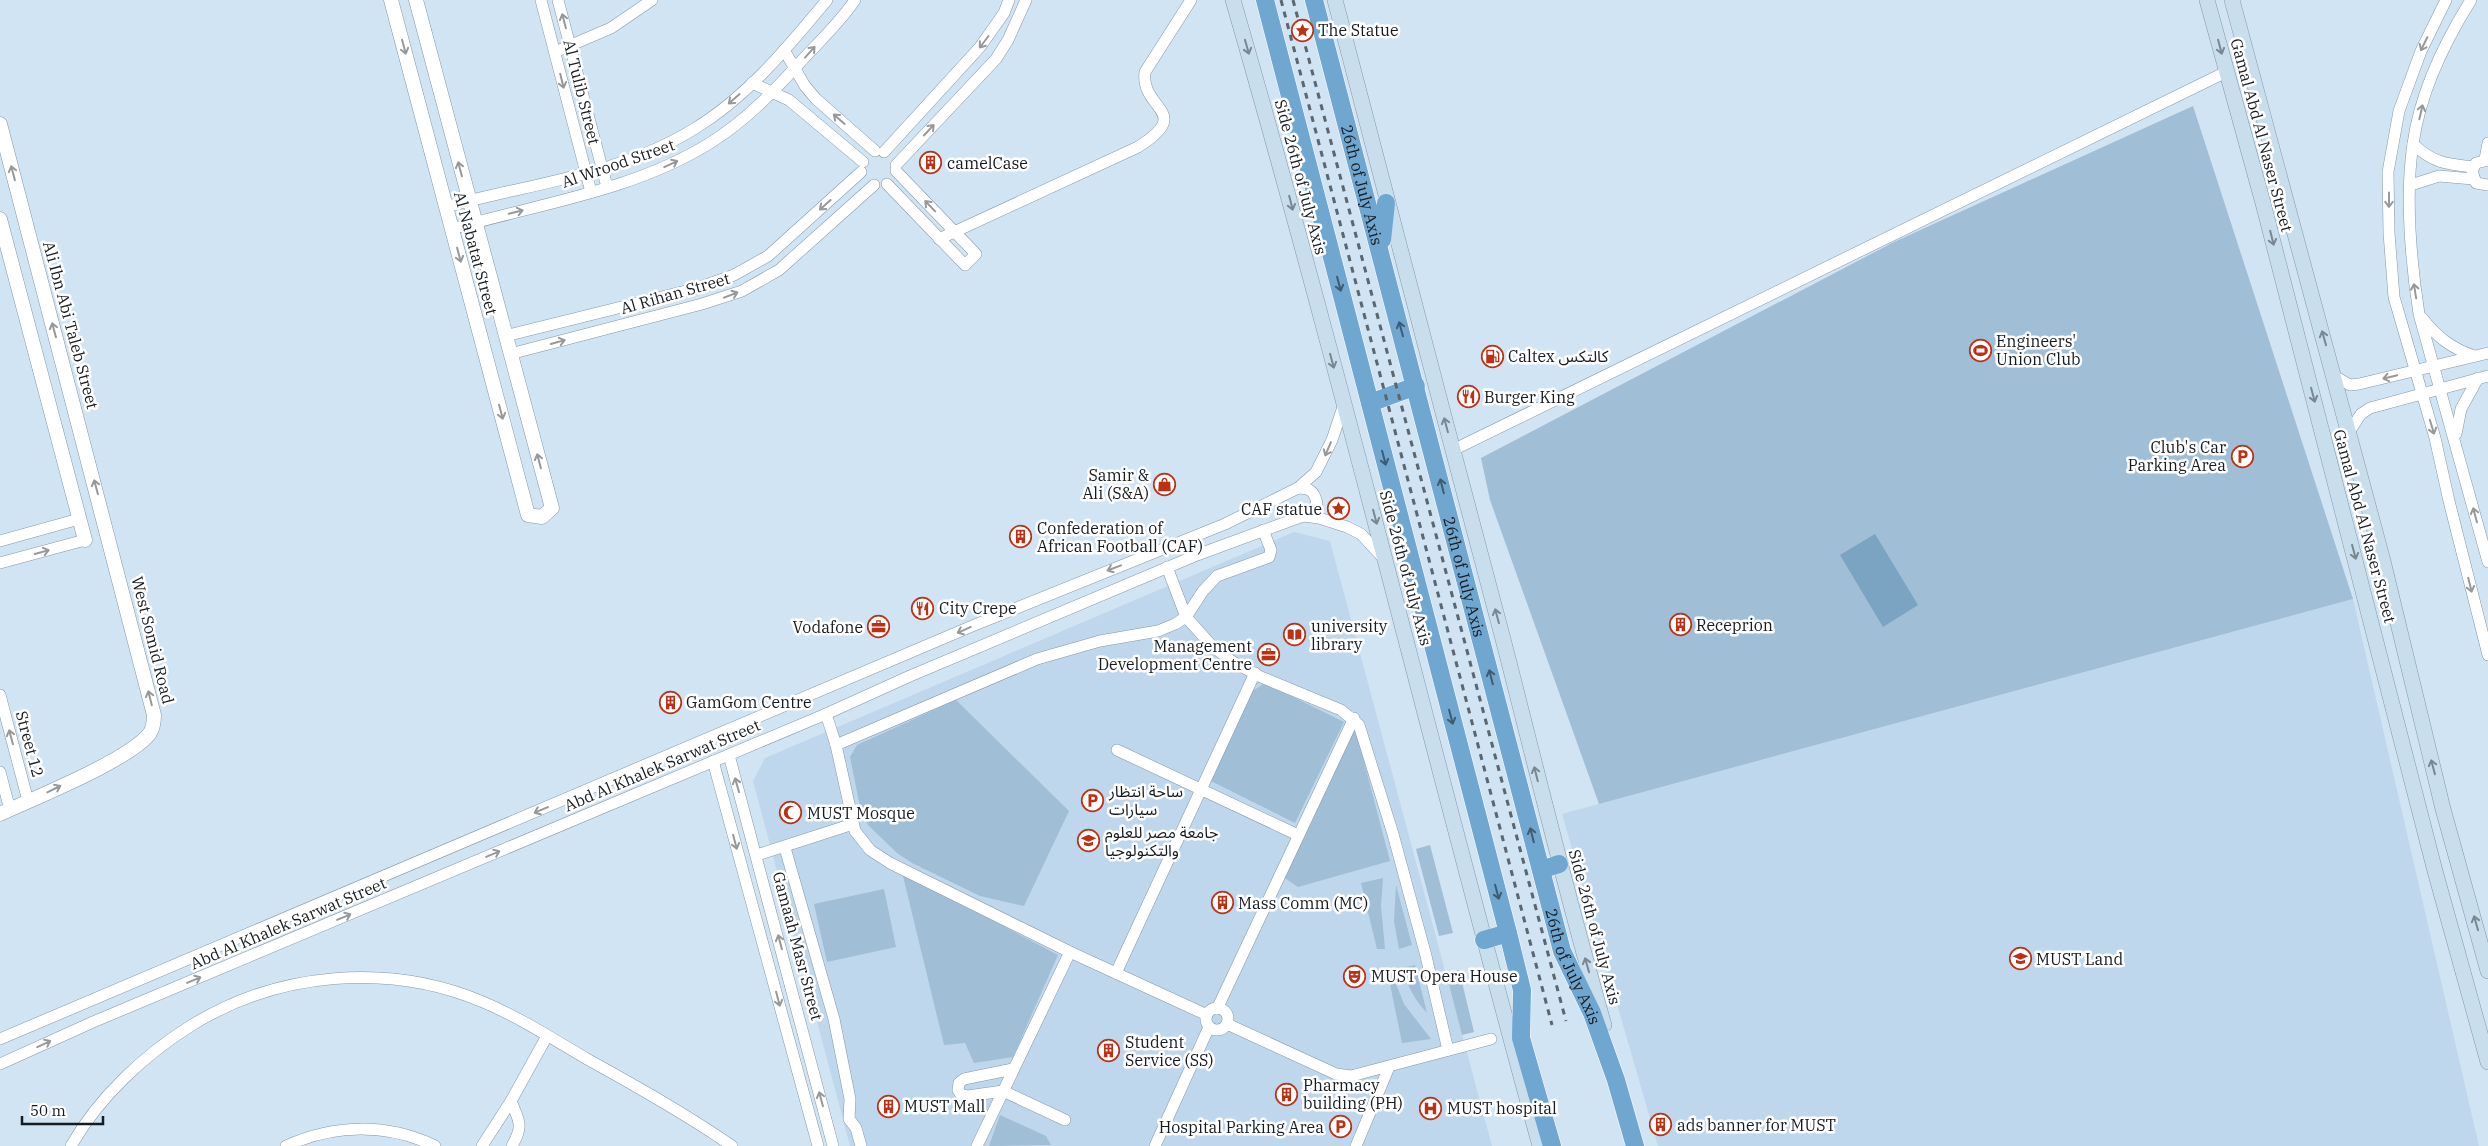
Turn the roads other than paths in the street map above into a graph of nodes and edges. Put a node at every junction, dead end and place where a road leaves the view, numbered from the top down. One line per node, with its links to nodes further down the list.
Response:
1 (391, 0): 47 (street, Al Nabatat Street, one-way to 47)
2 (416, 0): 44 (street, Al Nabatat Street, one-way to 2)
3 (541, 0): 21 (street, Al Tulib Street)
4 (558, 0): 19 (street, Al Tulib Street, one-way to 4)
5 (652, 0): 19 (street)
6 (827, 0): 20 (street, Al Wrood Street)
7 (855, 0): 22 (street, Al Wrood Street, one-way to 7)
8 (1009, 0): 29 (street, one-way to 29)
9 (1026, 0): 34 (street, one-way to 9)
10 (1191, 0): 51 (street)
11 (1233, 0): 69 (main road, Side 26th of July Axis, one-way to 69)
12 (1265, 0): 68 (highway, one-way to 68)
13 (1314, 0): 53 (highway, 26th of July Axis)
14 (1335, 0): 45 (main road, Side 26th of July Axis)
15 (2208, 0): 23 (main road, Gamal Abd Al Naser Street, one-way to 23)
16 (2232, 0): 43 (main road, Gamal Abd Al Naser Street)
17 (2446, 0): 62 (street, one-way to 62)
18 (2471, 0): 28 (street, one-way to 18)
19 (571, 46): 21 (street); 33 (street, Al Tulib Street)
20 (784, 50): 22 (street); 24 (street, Al Wrood Street)
21 (555, 52): 35 (street, Al Tulib Street, one-way to 35)
22 (794, 69): 25 (street, Al Wrood Street); 29 (street, one-way to 22)
23 (2226, 72): 46 (main road, Gamal Abd Al Naser Street); 72 (street)
24 (752, 83): 25 (street); 33 (street, Al Wrood Street, one-way to 33)
25 (774, 91): 31 (street); 40 (street, Al Wrood Street, one-way to 25)
26 (0, 124): 77 (street, Ali Ibn Abi Taleb Street, one-way to 26)
27 (2488, 143): 30 (street)
28 (2413, 144): 32 (street); 38 (street)
29 (879, 152): 31 (street); 34 (street)
30 (2486, 159): 32 (street)
31 (862, 167): 39 (street); 54 (street, Al Rihan Street, one-way to 54)
32 (2473, 167): 36 (street)
33 (602, 168): 35 (street, Al Wrood Street); 40 (street, Al Tulib Street)
34 (896, 168): 37 (street); 51 (street, one-way to 34)
35 (586, 173): 42 (street, Al Tulib Street); 44 (street, Al Wrood Street)
36 (2473, 179): 38 (street); 41 (street)
37 (887, 184): 39 (street); 52 (street)
38 (2411, 185): 56 (street, one-way to 38)
39 (874, 186): 55 (street, Al Rihan Street, one-way to 39)
40 (607, 187): 42 (street, Al Wrood Street)
41 (2487, 188)
42 (591, 192): 49 (street, Al Wrood Street, one-way to 42)
43 (2284, 194): 46 (main road); 63 (main road, Gamal Abd Al Naser Street, one-way to 43)
44 (469, 200): 47 (street, Al Wrood Street); 49 (street, Al Nabatat Street)
45 (1386, 203): 53 (highway); 72 (main road, Side 26th of July Axis, one-way to 45)
46 (2263, 203): 99 (main road, Gamal Abd Al Naser Street, one-way to 99)
47 (445, 206): 50 (street, Al Nabatat Street)
48 (0, 219): 75 (street)
49 (476, 222): 50 (street, Al Wrood Street); 57 (street, Al Nabatat Street)
50 (452, 229): 59 (street, Al Nabatat Street, one-way to 59)
51 (954, 231): 52 (street); 52 (street)
52 (939, 239)
53 (1381, 251): 65 (highway, 26th of July Axis, one-way to 53)
54 (698, 288): 55 (street); 57 (street, Al Rihan Street)
55 (702, 304): 59 (street, Al Rihan Street, one-way to 55)
56 (2419, 314): 60 (street); 61 (street)
57 (505, 336): 59 (street, Al Nabatat Street)
58 (2488, 352): 60 (street)
59 (510, 354)
60 (2474, 356): 61 (street)
61 (2434, 365): 62 (street); 66 (street)
62 (2415, 371): 63 (street, one-way to 63); 67 (street)
63 (2334, 376): 70 (main road, Gamal Abd Al Naser Street)
64 (2483, 377): 66 (street); 71 (street)
65 (1416, 386): 68 (highway); 106 (highway, 26th of July Axis, one-way to 65)
66 (2441, 388): 67 (street); 71 (street)
67 (2422, 394): 70 (street); 85 (street, one-way to 85)
68 (1370, 403): 108 (highway, one-way to 108)
69 (1344, 404): 73 (street, Abd Al Khalek Sarwat Street, one-way to 73); 80 (main road, Side 26th of July Axis, one-way to 80)
70 (2349, 432): 97 (main road, Gamal Abd Al Naser Street, one-way to 70)
71 (2455, 440): 81 (street, one-way to 71)
72 (1453, 450): 104 (main road, Side 26th of July Axis, one-way to 72)
73 (1298, 488): 74 (street); 117 (street, Abd Al Khalek Sarwat Street, one-way to 117)
74 (1303, 516): 76 (street, Abd Al Khalek Sarwat Street); 80 (street, Abd Al Khalek Sarwat Street)
75 (79, 519): 78 (street); 79 (street)
76 (1263, 530): 83 (street, Abd Al Khalek Sarwat Street); 84 (street)
77 (108, 534): 96 (street, West Somid Road, one-way to 77)
78 (85, 540): 82 (street, one-way to 78)
79 (0, 541)
80 (1386, 561): 109 (main road, Side 26th of July Axis)
81 (2488, 562)
82 (0, 563)
83 (1167, 567): 84 (street); 88 (street, Abd Al Khalek Sarwat Street)
84 (1186, 617): 86 (street); 90 (street)
85 (2488, 655)
86 (1255, 673): 89 (street); 95 (street)
87 (0, 694): 96 (street, Street 12, one-way to 87)
88 (826, 714): 90 (street); 92 (street, Abd Al Khalek Sarwat Street)
89 (1354, 718): 101 (street); 119 (street)
90 (836, 745): 100 (street)
91 (1117, 750): 95 (street)
92 (729, 755): 93 (street, Abd Al Khalek Sarwat Street); 103 (street, Gamaah Masr Street, one-way to 92)
93 (713, 761): 121 (street, Abd Al Khalek Sarwat Street, one-way to 93); 134 (street, Gamaah Masr Street, one-way to 134)
94 (0, 772): 98 (street)
95 (1202, 790): 101 (street); 112 (street)
96 (28, 801): 98 (street, West Somid Road)
97 (2444, 809): 99 (main road); 105 (main road, Gamal Abd Al Naser Street)
98 (5, 812)
99 (2422, 817): 107 (main road, Gamal Abd Al Naser Street)
100 (853, 824): 102 (street); 110 (street)
101 (1298, 835): 113 (street)
102 (784, 848): 103 (street); 136 (street)
103 (757, 855): 135 (street, Gamaah Masr Street, one-way to 103)
104 (1559, 864): 106 (highway); 124 (main road, Side 26th of July Axis, one-way to 104)
105 (2459, 866): 107 (main road); 111 (main road, Gamal Abd Al Naser Street, one-way to 105)
106 (1541, 870): 124 (highway, 26th of July Axis)
107 (2435, 871): 120 (main road, Gamal Abd Al Naser Street)
108 (1508, 933): 109 (highway); 141 (highway)
109 (1484, 940): 140 (main road, Side 26th of July Axis)
110 (1070, 952): 112 (street); 123 (street)
111 (2488, 970)
112 (1116, 973): 113 (street)
113 (1212, 1012): 114 (street); 115 (street)
114 (1227, 1024): 115 (street); 122 (street)
115 (1209, 1027): 138 (street)
116 (547, 1036): 126 (street); 128 (street); 133 (street)
117 (0, 1038)
118 (1491, 1039): 119 (street)
119 (1448, 1050): 122 (street)
120 (2488, 1062)
121 (0, 1064)
122 (1389, 1066): 139 (street)
123 (1014, 1069): 125 (street); 125 (street)
124 (1616, 1080): 142 (highway, 26th of July Axis)
125 (1003, 1091): 127 (street); 137 (street)
126 (511, 1101): 131 (street); 132 (street)
127 (1065, 1120)
128 (71, 1146)
129 (286, 1146): 130 (street)
130 (434, 1146)
131 (482, 1146)
132 (512, 1146)
133 (732, 1146)
134 (818, 1146)
135 (833, 1146)
136 (862, 1146)
137 (976, 1146)
138 (1155, 1146)
139 (1356, 1146)
140 (1540, 1146)
141 (1552, 1146)
142 (1635, 1146)

